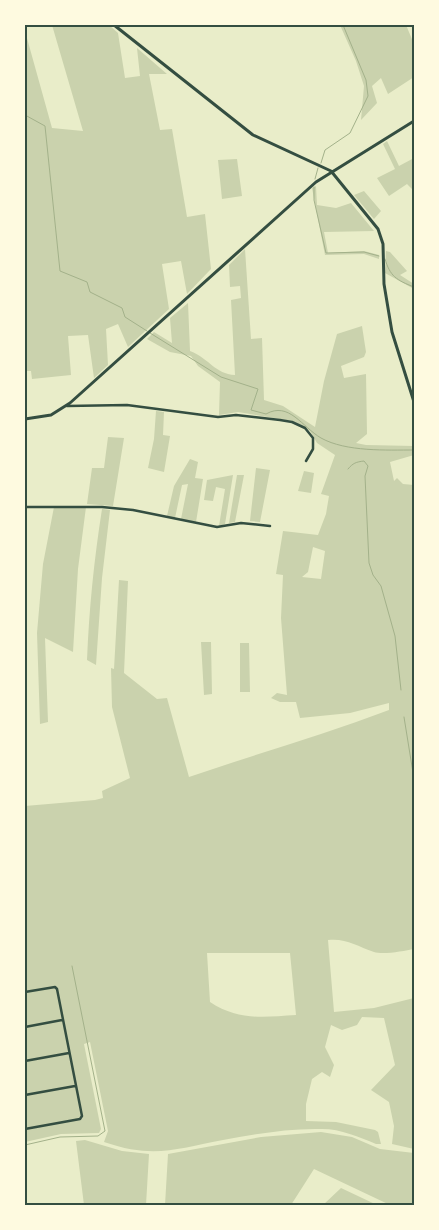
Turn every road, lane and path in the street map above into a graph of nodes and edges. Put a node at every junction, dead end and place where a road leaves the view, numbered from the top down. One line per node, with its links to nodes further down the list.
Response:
1 (114, 25): 3 (street)
2 (414, 121): 3 (street)
3 (330, 171): 4 (street); 5 (street)
4 (414, 402)
5 (67, 406): 6 (street); 7 (street)
6 (25, 418)
7 (306, 461)
8 (25, 506): 9 (street)
9 (270, 526)
10 (25, 992): 11 (street)
11 (62, 1020): 12 (street); 13 (street)
12 (25, 1027)
13 (69, 1053): 14 (street); 15 (street)
14 (25, 1061)
15 (75, 1086): 16 (street); 17 (street)
16 (25, 1095)
17 (25, 1129)

